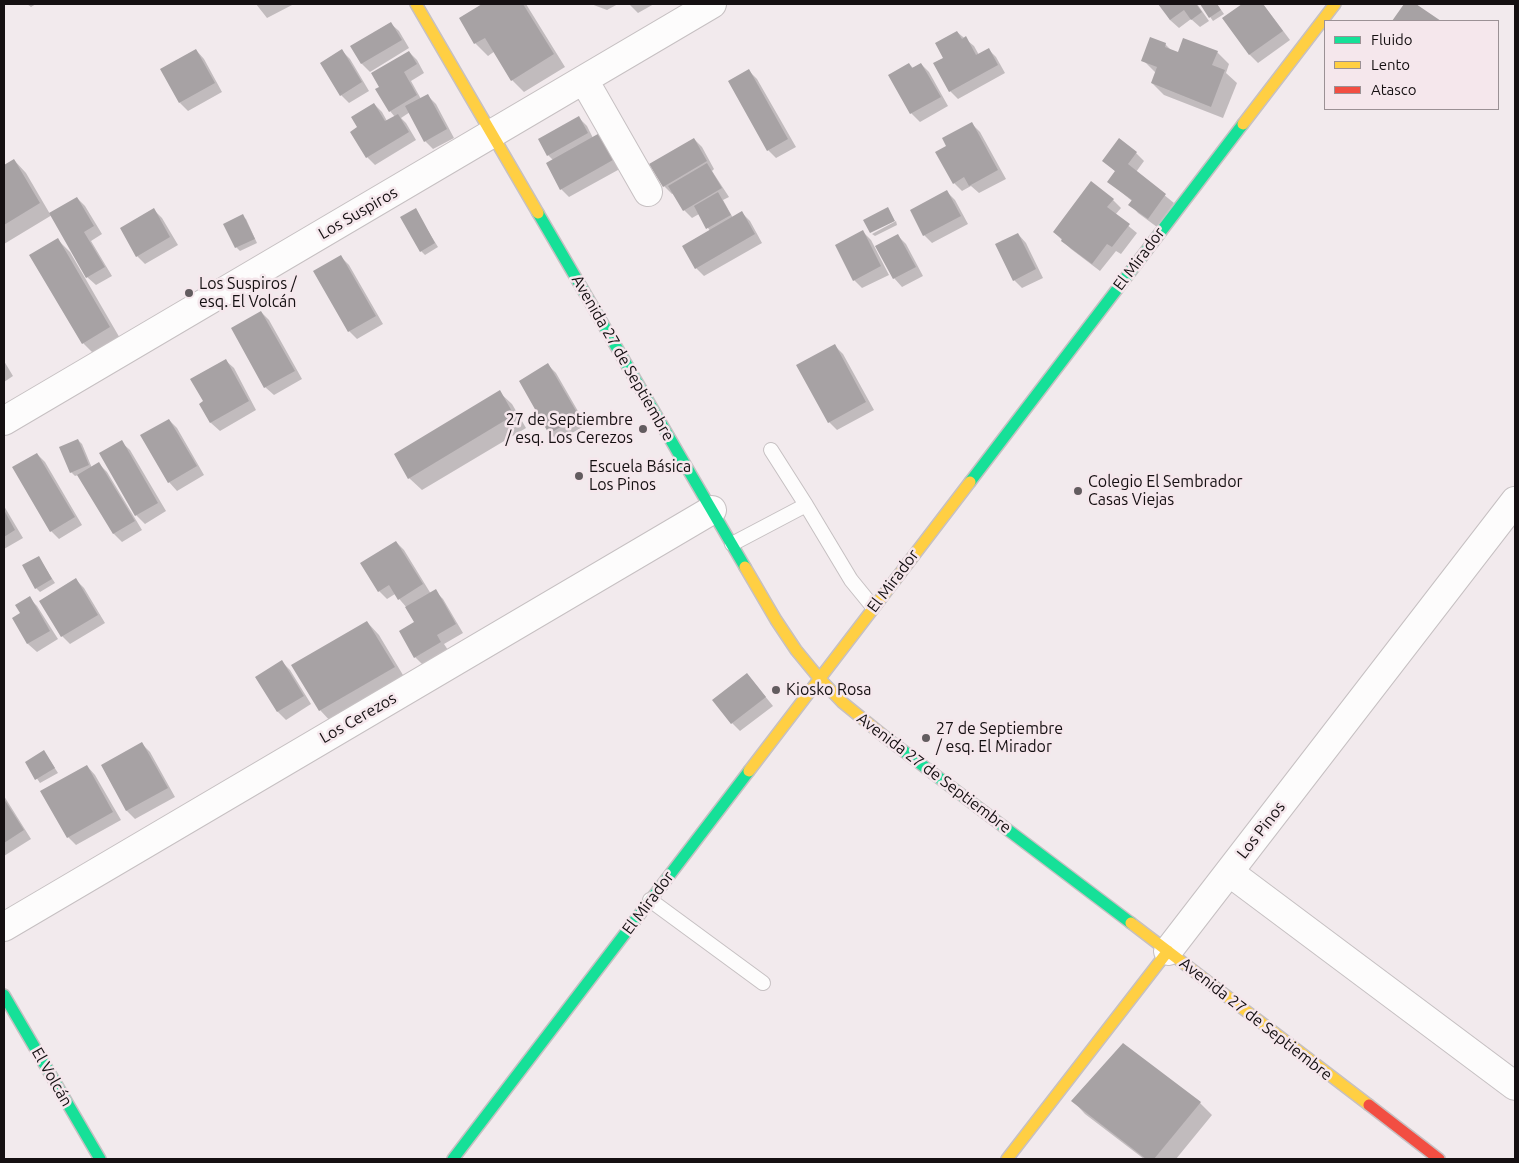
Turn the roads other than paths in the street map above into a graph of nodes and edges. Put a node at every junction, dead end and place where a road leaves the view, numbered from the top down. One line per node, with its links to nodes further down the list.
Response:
1 (416, 4): 5 (street, Avenida 27 de Septiembre)
2 (712, 4): 4 (street, Los Suspiros)
3 (1335, 4): 13 (street, El Mirador)
4 (584, 80): 5 (street, Los Suspiros); 6 (street)
5 (492, 134): 7 (street, Los Suspiros); 11 (street, Avenida 27 de Septiembre)
6 (648, 192)
7 (4, 422)
8 (770, 450): 10 (lane)
9 (1515, 501): 15 (street, Los Pinos)
10 (806, 505): 12 (lane); 13 (lane)
11 (712, 510): 12 (street, Avenida 27 de Septiembre); 17 (street, Los Cerezos)
12 (732, 544): 14 (street, Avenida 27 de Septiembre)
13 (873, 608): 14 (street, El Mirador)
14 (819, 678): 16 (street, El Mirador); 18 (street, Avenida 27 de Septiembre)
15 (1229, 872): 18 (street, Los Pinos); 21 (street)
16 (650, 900): 19 (lane); 23 (street, El Mirador)
17 (4, 927)
18 (1168, 951): 24 (street, Los Pinos); 25 (street, Avenida 27 de Septiembre)
19 (763, 983)
20 (4, 995): 22 (street, El Volcán)
21 (1515, 1086)
22 (100, 1159)
23 (453, 1159)
24 (1007, 1159)
25 (1439, 1159)

